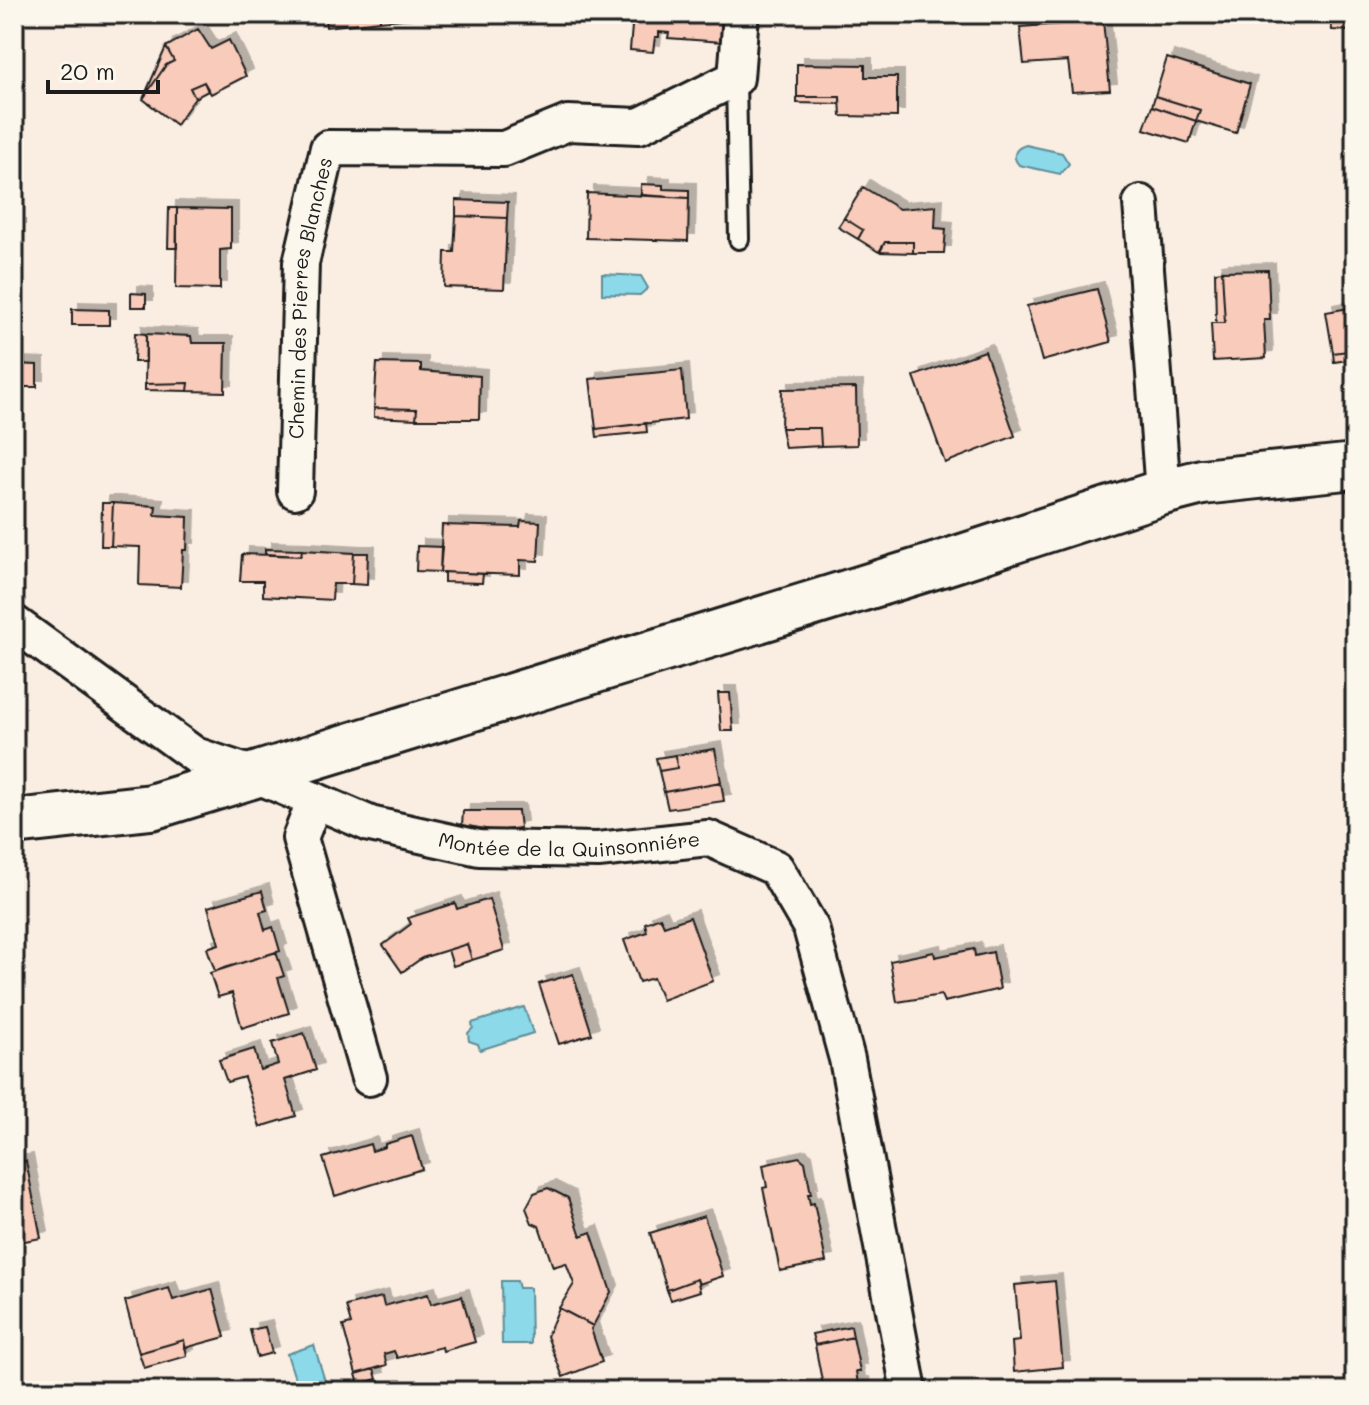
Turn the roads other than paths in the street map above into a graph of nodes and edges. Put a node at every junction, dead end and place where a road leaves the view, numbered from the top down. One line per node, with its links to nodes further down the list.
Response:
1 (741, 14): 2 (street)
2 (736, 78): 4 (lane); 6 (street, Chemin des Pierres Blanches)
3 (1141, 203): 7 (street)
4 (739, 239)
5 (1355, 466): 7 (main road)
6 (295, 491)
7 (1163, 492): 9 (main road)
8 (14, 623): 9 (street, Montée de la Quinsonniére)
9 (258, 776): 10 (street, Montée de la Quinsonniére); 11 (main road)
10 (315, 800): 12 (street); 13 (street, Montée de la Quinsonniére)
11 (14, 822)
12 (369, 1078)
13 (909, 1391)

